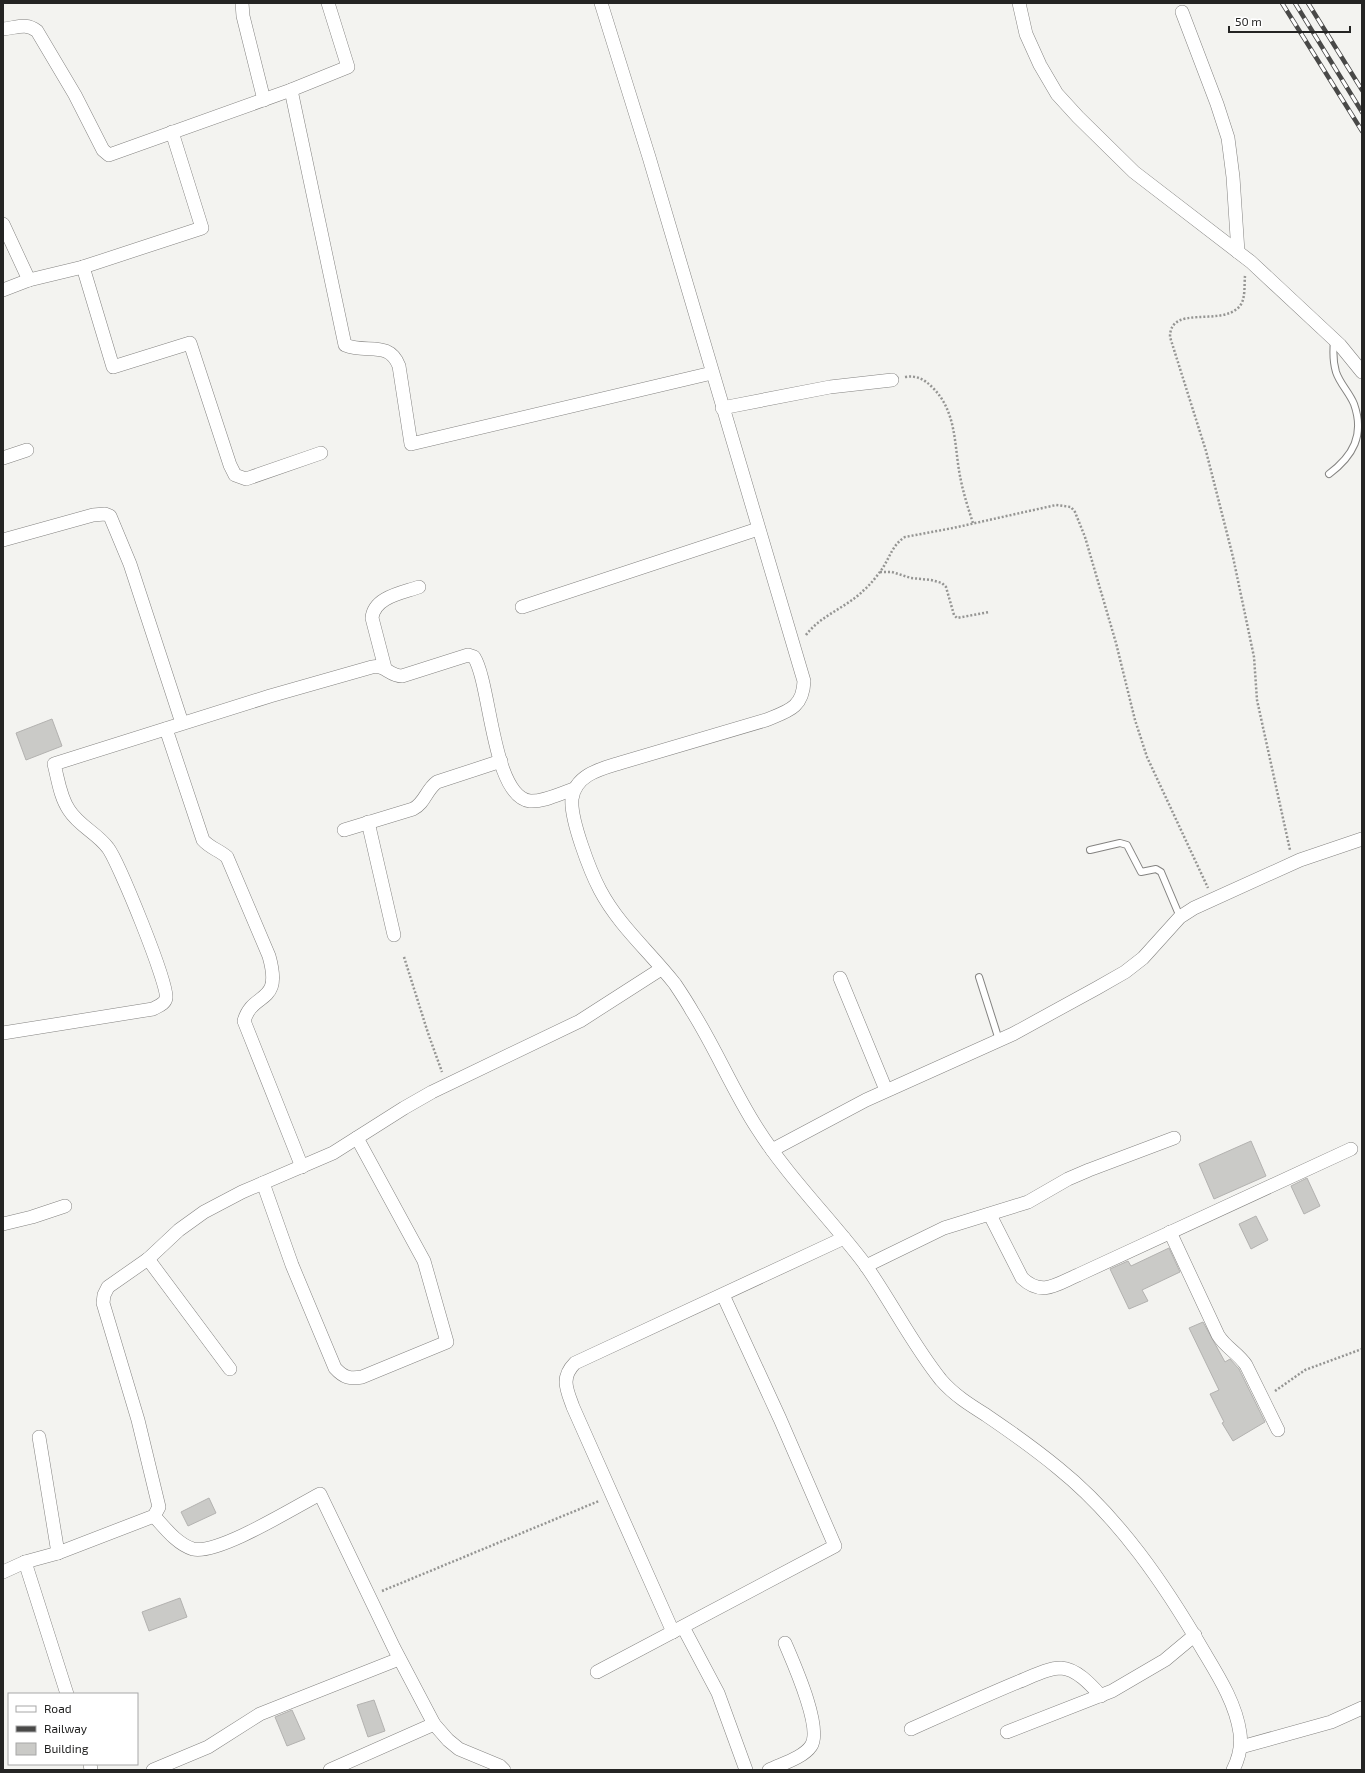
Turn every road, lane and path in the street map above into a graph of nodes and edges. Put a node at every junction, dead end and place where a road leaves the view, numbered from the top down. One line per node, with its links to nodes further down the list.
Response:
1 (242, 3): 8 (street)
2 (328, 3): 7 (street)
3 (600, 3): 17 (street)
4 (1019, 3): 11 (street)
5 (1182, 12): 11 (street)
6 (3, 30): 9 (street)
7 (291, 90): 8 (street); 17 (street)
8 (264, 100): 9 (street)
9 (172, 132): 12 (street)
10 (3, 224): 13 (street)
11 (1243, 255): 15 (street); 41 (path)
12 (83, 267): 13 (street); 21 (street)
13 (29, 280): 14 (street)
14 (3, 290)
15 (1334, 340): 16 (street); 23 (lane)
16 (1362, 372)
17 (712, 373): 19 (street)
18 (892, 380): 19 (street); 24 (path)
19 (722, 408): 25 (street)
20 (27, 450): 22 (street)
21 (321, 453)
22 (3, 458)
23 (1329, 474)
24 (973, 524): 27 (path); 42 (path)
25 (758, 529): 29 (street); 31 (street)
26 (3, 540): 33 (street)
27 (880, 572): 30 (path); 31 (path)
28 (419, 587): 32 (street)
29 (522, 607)
30 (989, 612)
31 (795, 651): 36 (street)
32 (385, 668): 33 (street); 35 (street)
33 (182, 723): 34 (street)
34 (166, 729): 49 (street); 57 (street)
35 (501, 760): 36 (street); 37 (street)
36 (574, 789): 46 (street)
37 (368, 822): 38 (street); 44 (street)
38 (344, 830)
39 (1362, 840): 41 (street)
40 (1090, 850): 43 (lane)
41 (1293, 864): 42 (street)
42 (1213, 899): 43 (street)
43 (1180, 917): 50 (street)
44 (394, 935)
45 (404, 957): 51 (path)
46 (661, 969): 51 (street); 56 (street)
47 (979, 977): 50 (lane)
48 (840, 978): 52 (street)
49 (3, 1033)
50 (1000, 1040): 52 (street)
51 (448, 1085): 53 (street)
52 (886, 1090): 56 (street)
53 (357, 1138): 57 (street); 58 (street)
54 (1174, 1138): 60 (street)
55 (1351, 1149): 62 (street)
56 (772, 1150): 63 (street)
57 (302, 1166): 58 (street)
58 (263, 1183): 64 (street)
59 (65, 1206): 61 (street)
60 (990, 1215): 62 (street); 65 (street)
61 (3, 1224)
62 (1170, 1232): 69 (street)
63 (844, 1238): 65 (street); 66 (street)
64 (148, 1259): 68 (street); 73 (street)
65 (866, 1266): 79 (street)
66 (723, 1295): 72 (street); 78 (street)
67 (1362, 1349): 69 (path)
68 (230, 1369)
69 (1261, 1396): 70 (street)
70 (1278, 1430)
71 (39, 1437): 74 (street)
72 (611, 1496): 77 (path); 78 (street)
73 (154, 1516): 74 (street); 77 (street)
74 (58, 1553): 75 (street)
75 (25, 1562): 76 (street); 83 (street)
76 (3, 1572)
77 (368, 1597): 81 (street)
78 (678, 1629): 82 (street); 93 (street)
79 (1195, 1635): 84 (street); 89 (street)
80 (785, 1644): 94 (street)
81 (399, 1659): 86 (street); 90 (street)
82 (597, 1672)
83 (67, 1693)
84 (1100, 1696): 87 (street); 88 (street)
85 (1362, 1708): 89 (street)
86 (434, 1724): 91 (street); 92 (street)
87 (911, 1729)
88 (1008, 1732)
89 (1241, 1747): 95 (street)
90 (153, 1770)
91 (330, 1770)
92 (504, 1770)
93 (746, 1770)
94 (769, 1770)
95 (1233, 1770)

